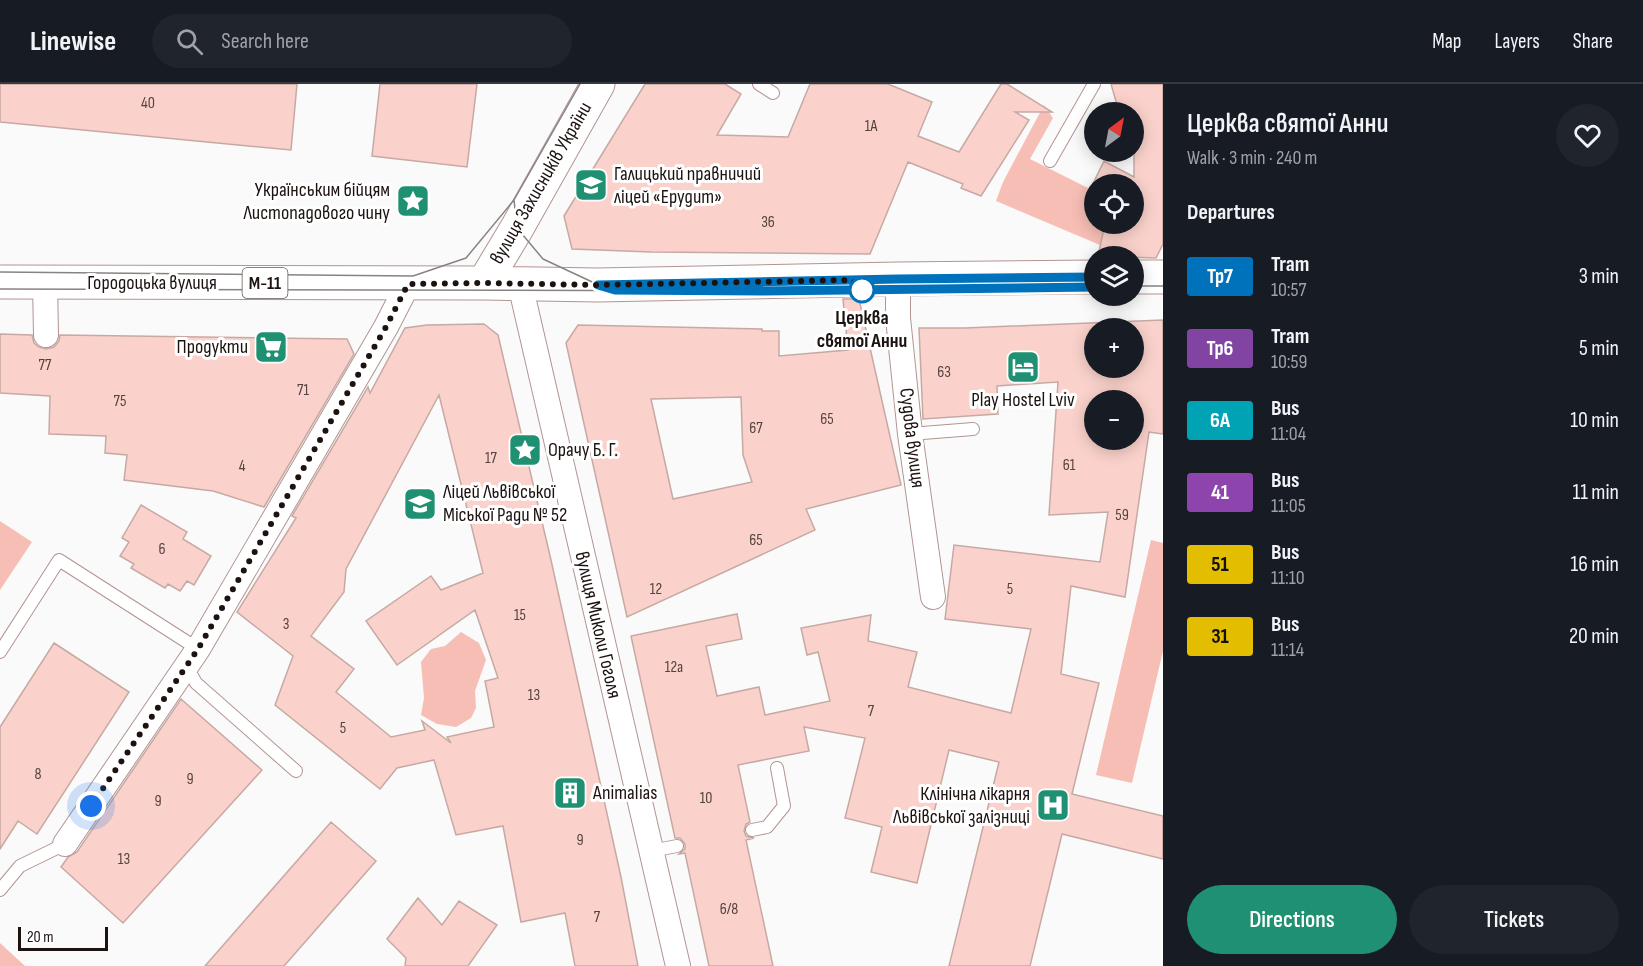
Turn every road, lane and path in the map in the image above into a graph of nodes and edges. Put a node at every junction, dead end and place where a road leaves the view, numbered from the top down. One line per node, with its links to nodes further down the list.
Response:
1 (598, 84): 12 (main road, вулиця Захисників України)
2 (759, 84): 4 (lane)
3 (1094, 84): 5 (lane)
4 (773, 93)
5 (1050, 161)
6 (1144, 277): 7 (main road)
7 (1163, 277)
8 (1084, 278): 9 (main road, Городоцька вулиця / М-11)
9 (898, 279): 14 (main road, Городоцька вулиця / М-11); 17 (street, Судова вулиця)
10 (0, 282): 11 (main road, Городоцька вулиця / М-11)
11 (45, 282): 13 (main road, Городоцька вулиця / М-11); 15 (street)
12 (484, 283): 13 (main road, Городоцька вулиця / М-11); 14 (main road, Городоцька вулиця / М-11)
13 (408, 284): 19 (street)
14 (520, 284): 27 (street, вулиця Миколи Гоголя)
15 (46, 335)
16 (973, 429): 17 (lane)
17 (910, 434): 18 (street, Судова вулиця)
18 (933, 597)
19 (198, 649): 20 (lane); 21 (street)
20 (0, 652)
21 (183, 672): 23 (lane); 25 (street)
22 (777, 768): 24 (lane)
23 (296, 771)
24 (752, 830)
25 (65, 844): 28 (lane)
26 (677, 846): 27 (lane)
27 (651, 851): 29 (street, вулиця Миколи Гоголя)
28 (0, 890)
29 (678, 966)

